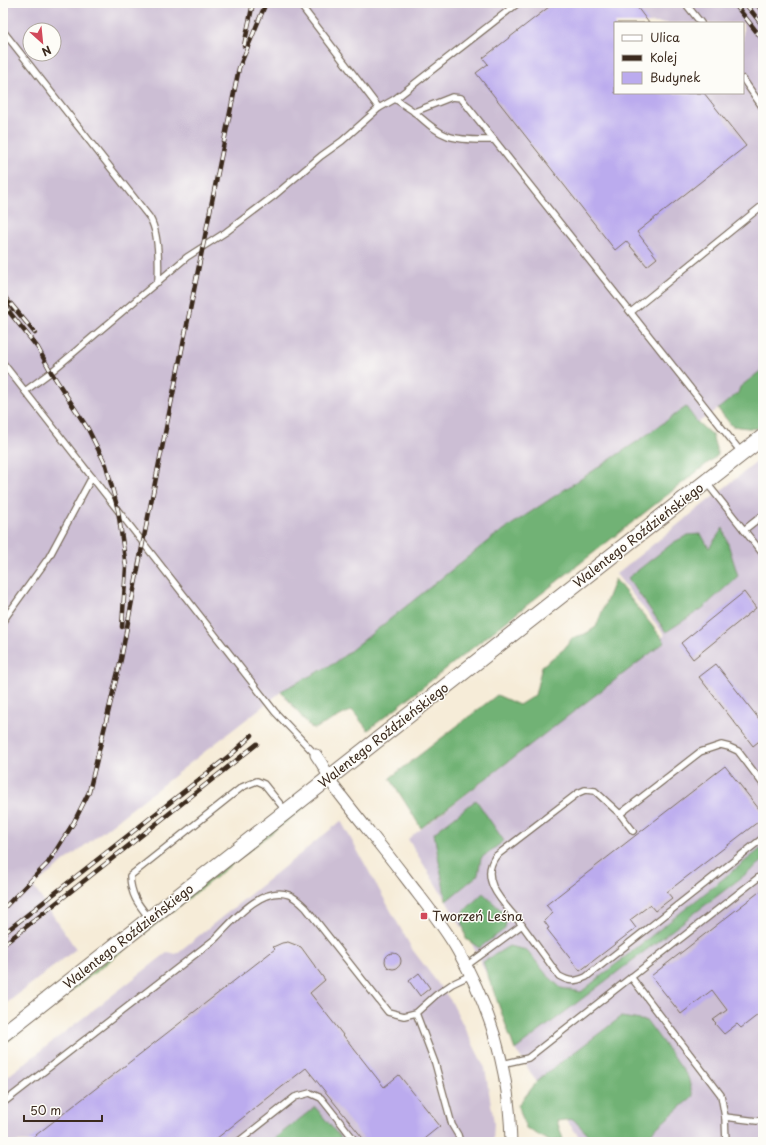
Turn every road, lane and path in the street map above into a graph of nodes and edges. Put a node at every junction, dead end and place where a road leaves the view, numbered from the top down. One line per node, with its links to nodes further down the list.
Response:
1 (299, 3): 8 (lane)
2 (518, 3): 7 (lane)
3 (685, 3): 4 (lane)
4 (700, 22)
5 (3, 31): 13 (lane)
6 (744, 81): 9 (lane)
7 (395, 99): 8 (lane); 10 (lane)
8 (379, 108): 13 (lane)
9 (763, 108)
10 (414, 112): 11 (lane); 11 (lane)
11 (494, 140): 14 (lane)
12 (763, 205): 14 (lane)
13 (158, 282): 16 (lane)
14 (631, 312): 18 (lane)
15 (3, 363): 16 (lane)
16 (25, 391): 19 (lane)
17 (763, 437): 18 (street, Walentego Roździeńskiego)
18 (742, 453): 20 (street, Walentego Roździeńskiego)
19 (92, 477): 24 (lane); 25 (lane)
20 (705, 482): 22 (lane); 26 (street, Walentego Roździeńskiego)
21 (763, 515): 22 (lane)
22 (744, 530): 23 (lane)
23 (763, 554)
24 (3, 621)
25 (316, 755): 26 (street)
26 (329, 777): 28 (street, Walentego Roździeńskiego); 35 (street)
27 (763, 784): 29 (lane)
28 (286, 811): 33 (street, Walentego Roździeńskiego); 33 (lane)
29 (620, 814): 30 (lane); 34 (lane)
30 (633, 831)
31 (763, 838): 34 (lane)
32 (763, 874): 36 (lane)
33 (150, 919): 38 (street, Walentego Roździeńskiego)
34 (522, 925): 35 (lane)
35 (468, 970): 37 (lane); 39 (street)
36 (631, 977): 39 (lane); 41 (lane)
37 (416, 1012): 40 (lane); 45 (lane)
38 (3, 1034)
39 (502, 1064): 46 (street)
40 (3, 1103)
41 (725, 1117): 42 (lane); 47 (lane)
42 (763, 1119)
43 (238, 1142): 44 (lane)
44 (356, 1142)
45 (460, 1142)
46 (511, 1142)
47 (726, 1142)

